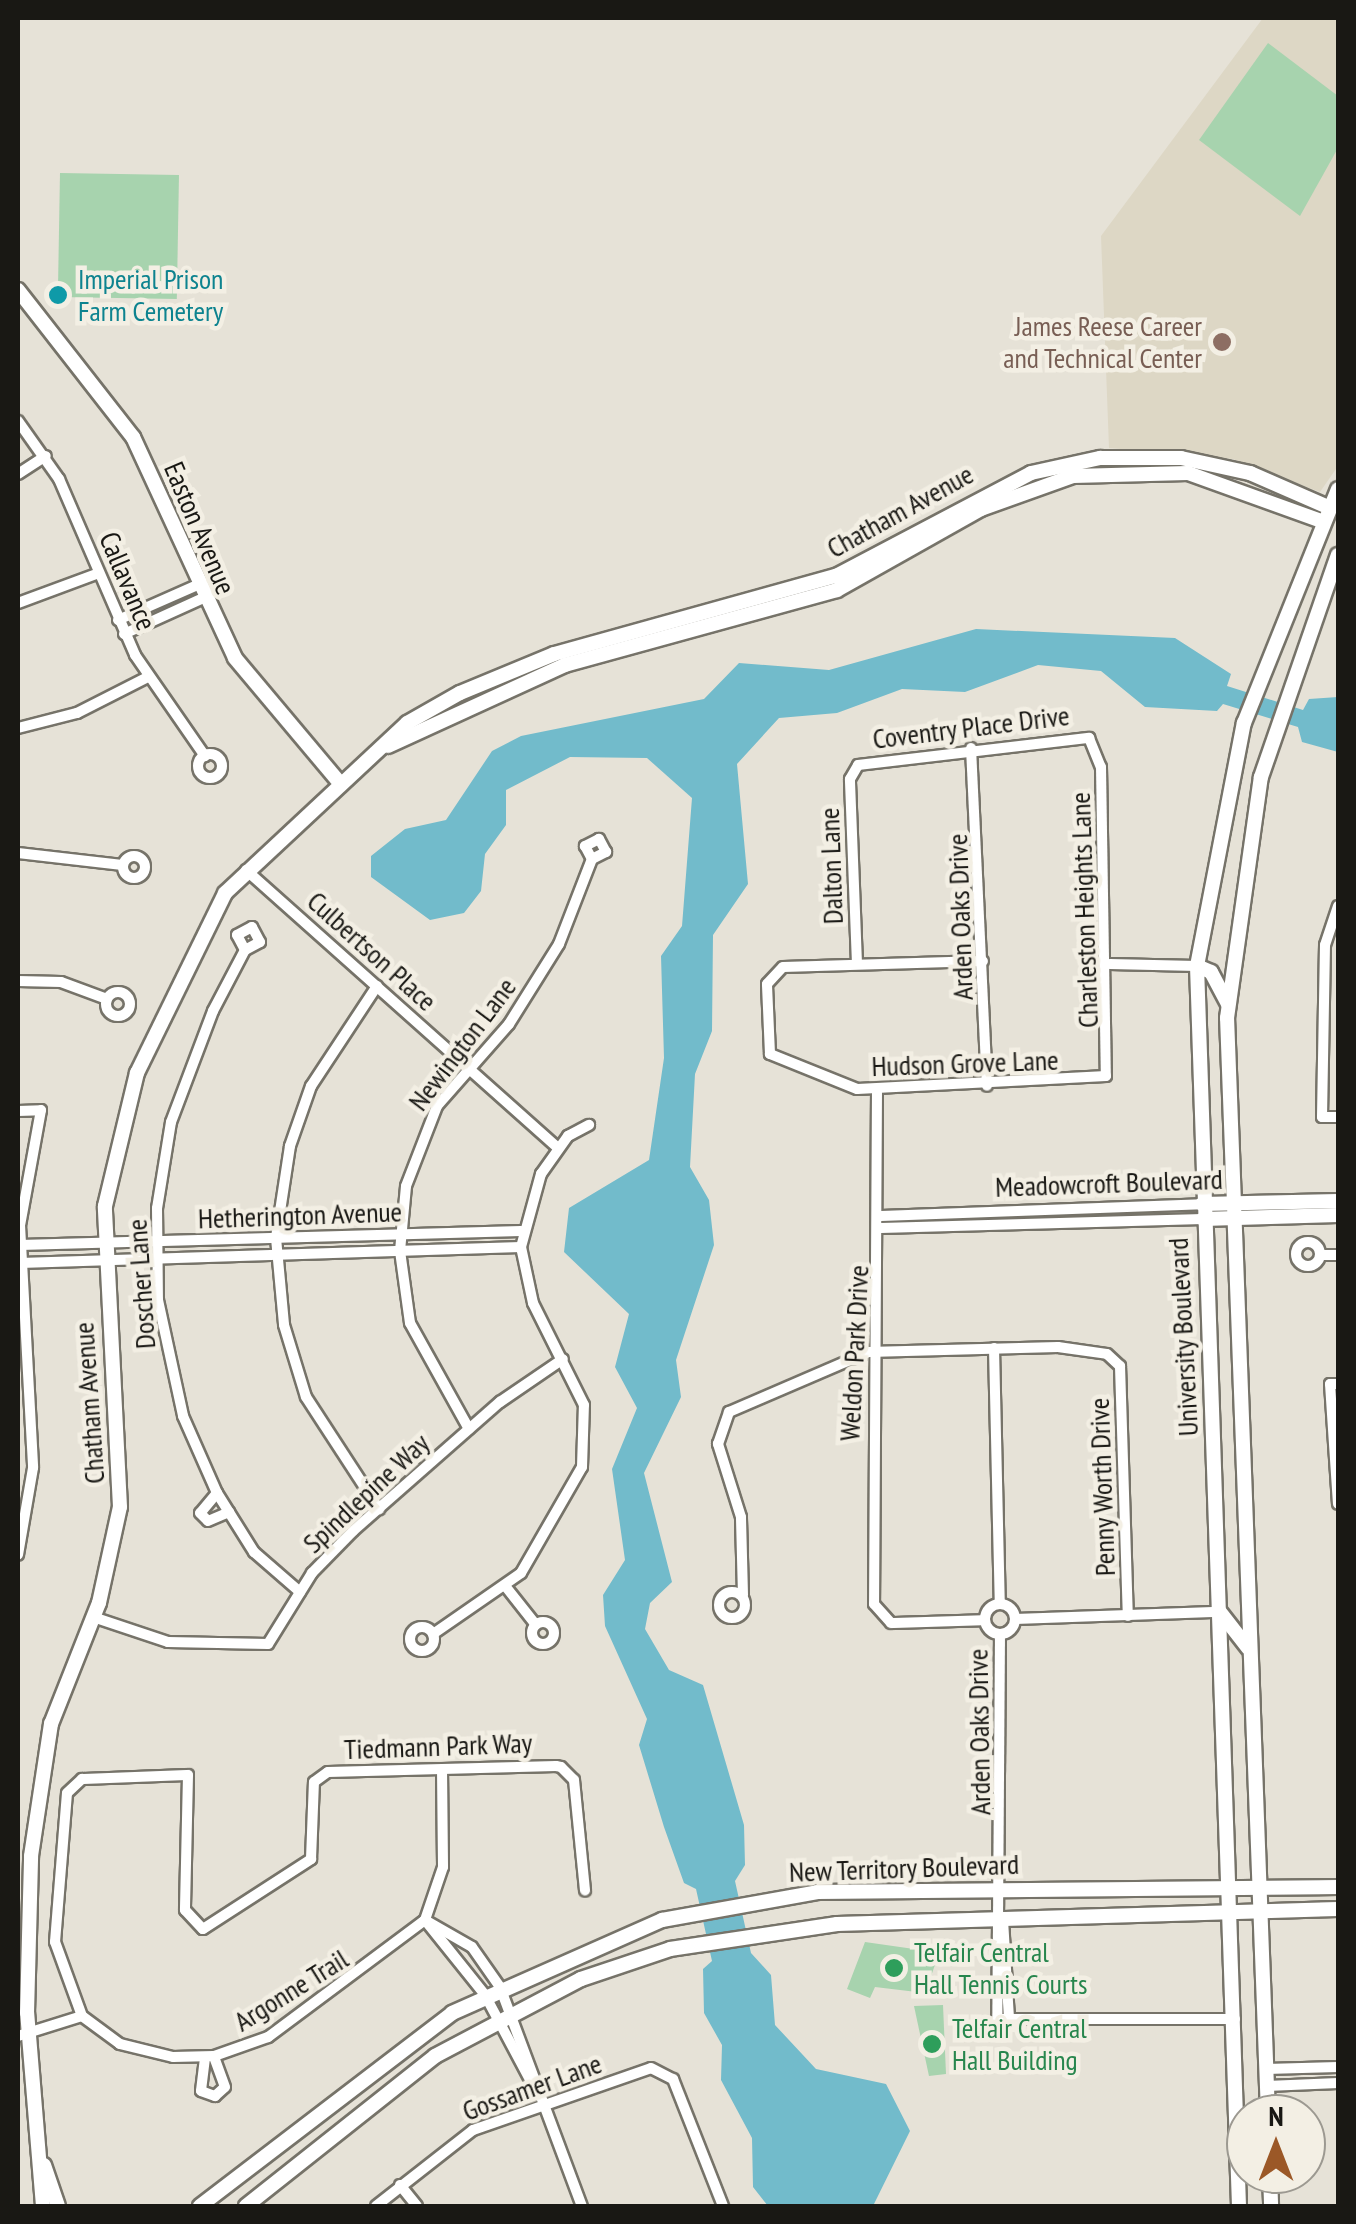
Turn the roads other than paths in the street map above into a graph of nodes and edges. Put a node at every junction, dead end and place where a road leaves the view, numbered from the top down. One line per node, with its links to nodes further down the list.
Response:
1 (18, 290): 10 (main road, Easton Avenue)
2 (18, 420): 3 (street, Callavance)
3 (46, 456): 4 (street); 9 (street, Callavance)
4 (18, 474)
5 (1338, 489): 6 (main road, University Boulevard)
6 (1329, 514): 7 (street, Chatham Avenue); 20 (main road, Chatham Avenue); 30 (main road, University Boulevard)
7 (1338, 530)
8 (1338, 555): 34 (main road, University Boulevard)
9 (98, 573): 11 (street); 12 (street, Callavance)
10 (198, 592): 12 (street); 13 (street); 20 (main road, Easton Avenue)
11 (18, 604)
12 (118, 620): 13 (street, Callavance)
13 (124, 634): 14 (street, Callavance)
14 (148, 678): 15 (street); 18 (street, Callavance)
15 (18, 728)
16 (1092, 740): 17 (street, Coventry Place Drive); 29 (street, Charleston Heights Lane)
17 (971, 748): 19 (street, Coventry Place Drive); 27 (street, Arden Oaks Drive)
18 (205, 756)
19 (856, 767): 28 (street, Dalton Lane)
20 (340, 783): 24 (main road, Chatham Avenue)
21 (18, 853): 23 (street)
22 (592, 859): 35 (street, Newington Lane)
23 (122, 865)
24 (245, 869): 32 (street, Culbertson Place); 52 (main road, Chatham Avenue)
25 (1338, 906): 40 (street)
26 (245, 950): 51 (street, Doscher Lane)
27 (983, 961): 28 (street); 37 (street, Arden Oaks Drive)
28 (857, 964): 38 (street, Hudson Grove Lane)
29 (1110, 964): 30 (street); 36 (street, Charleston Heights Lane)
30 (1197, 966): 34 (main road); 45 (main road, University Boulevard)
31 (18, 980): 33 (street)
32 (378, 986): 35 (street, Culbertson Place); 50 (street)
33 (106, 999)
34 (1228, 1005): 44 (main road, University Boulevard)
35 (468, 1067): 42 (street, Culbertson Place); 49 (street, Newington Lane)
36 (1104, 1078): 37 (street, Hudson Grove Lane)
37 (987, 1086): 38 (street, Hudson Grove Lane)
38 (877, 1090): 47 (street, Weldon Park Drive)
39 (18, 1110): 53 (street)
40 (1338, 1116)
41 (589, 1126): 42 (street)
42 (558, 1147): 48 (street)
43 (1338, 1201): 44 (main road, Meadowcroft Boulevard)
44 (1232, 1210): 45 (main road, Meadowcroft Boulevard); 46 (main road, Meadowcroft Boulevard); 86 (main road, University Boulevard)
45 (1202, 1212): 47 (street, Meadowcroft Boulevard); 78 (main road, University Boulevard)
46 (1338, 1215)
47 (881, 1222): 63 (street, Weldon Park Drive)
48 (522, 1232): 49 (street, Hetherington Avenue); 54 (street)
49 (400, 1235): 50 (street, Hetherington Avenue); 55 (street, Newington Lane)
50 (276, 1238): 51 (street, Hetherington Avenue); 56 (street)
51 (156, 1242): 52 (street, Hetherington Avenue); 59 (street, Doscher Lane)
52 (104, 1243): 53 (street, Hetherington Avenue); 60 (main road, Chatham Avenue)
53 (20, 1245): 61 (street)
54 (521, 1246): 55 (street, Hetherington Avenue); 64 (street)
55 (400, 1250): 56 (street, Hetherington Avenue); 68 (street, Newington Lane)
56 (277, 1255): 59 (street, Hetherington Avenue); 71 (street)
57 (1320, 1255): 58 (street)
58 (1338, 1256)
59 (156, 1260): 60 (street, Hetherington Avenue); 69 (street, Doscher Lane)
60 (104, 1262): 61 (street, Hetherington Avenue); 80 (main road, Chatham Avenue)
61 (20, 1263): 67 (street)
62 (994, 1348): 63 (street); 77 (street); 79 (street, Penny Worth Drive)
63 (870, 1352): 76 (street); 82 (street, Weldon Park Drive)
64 (564, 1360): 68 (street, Spindlepine Way); 74 (street)
65 (1334, 1384): 70 (street)
66 (18, 1412): 67 (street)
67 (30, 1412): 73 (street)
68 (469, 1429): 71 (street, Spindlepine Way)
69 (217, 1493): 72 (street, Doscher Lane); 72 (street)
70 (1336, 1504)
71 (378, 1509): 75 (street, Spindlepine Way)
72 (228, 1512): 75 (street, Doscher Lane)
73 (19, 1548)
74 (506, 1587): 83 (street); 84 (street)
75 (300, 1592): 80 (street, Spindlepine Way)
76 (743, 1595)
77 (1000, 1604): 81 (street); 82 (street)
78 (1220, 1612): 79 (street); 86 (main road); 92 (main road, University Boulevard)
79 (1128, 1616): 81 (street)
80 (92, 1617): 103 (main road, Chatham Avenue)
81 (1015, 1619): 85 (street)
82 (985, 1620): 85 (street)
83 (536, 1625)
84 (433, 1634)
85 (1000, 1634): 89 (street, Arden Oaks Drive)
86 (1250, 1653): 90 (main road, University Boulevard)
87 (442, 1769): 91 (street, Tiedmann Park Way); 96 (street); 100 (street, Tiedmann Park Way)
88 (1338, 1886): 90 (main road, New Territory Boulevard)
89 (1003, 1889): 92 (main road, New Territory Boulevard); 97 (street, Arden Oaks Drive); 98 (main road, New Territory Boulevard)
90 (1260, 1889): 92 (main road, New Territory Boulevard); 94 (main road, University Boulevard)
91 (585, 1890)
92 (1229, 1890): 95 (main road, University Boulevard)
93 (1338, 1908): 94 (main road, New Territory Boulevard)
94 (1261, 1914): 95 (main road, New Territory Boulevard); 105 (main road, University Boulevard)
95 (1229, 1918): 97 (main road, New Territory Boulevard); 102 (main road, University Boulevard)
96 (425, 1920): 98 (street); 99 (street); 100 (street, Argonne Trail)
97 (1003, 1920): 101 (main road, New Territory Boulevard); 102 (street, Arden Oaks Drive)
98 (500, 1987): 99 (main road, New Territory Boulevard); 101 (street)
99 (485, 1995): 101 (street); 113 (main road, New Territory Boulevard)
100 (82, 2016): 103 (street)
101 (505, 2016): 108 (street); 114 (main road, New Territory Boulevard)
102 (1235, 2019): 119 (main road, University Boulevard)
103 (23, 2036): 109 (main road, Chatham Avenue)
104 (1338, 2067): 105 (street)
105 (1266, 2078): 106 (street); 107 (main road, University Boulevard)
106 (1338, 2082)
107 (1267, 2094)
108 (542, 2103): 110 (street, Gossamer Lane); 117 (street); 118 (street, Gossamer Lane)
109 (36, 2140): 111 (main road, Chatham Avenue); 112 (main road, Chatham Avenue)
110 (400, 2185): 115 (street, Gossamer Lane); 116 (street)
111 (44, 2206)
112 (58, 2206)
113 (200, 2206)
114 (246, 2206)
115 (376, 2206)
116 (417, 2206)
117 (582, 2206)
118 (723, 2206)
119 (1240, 2206)

